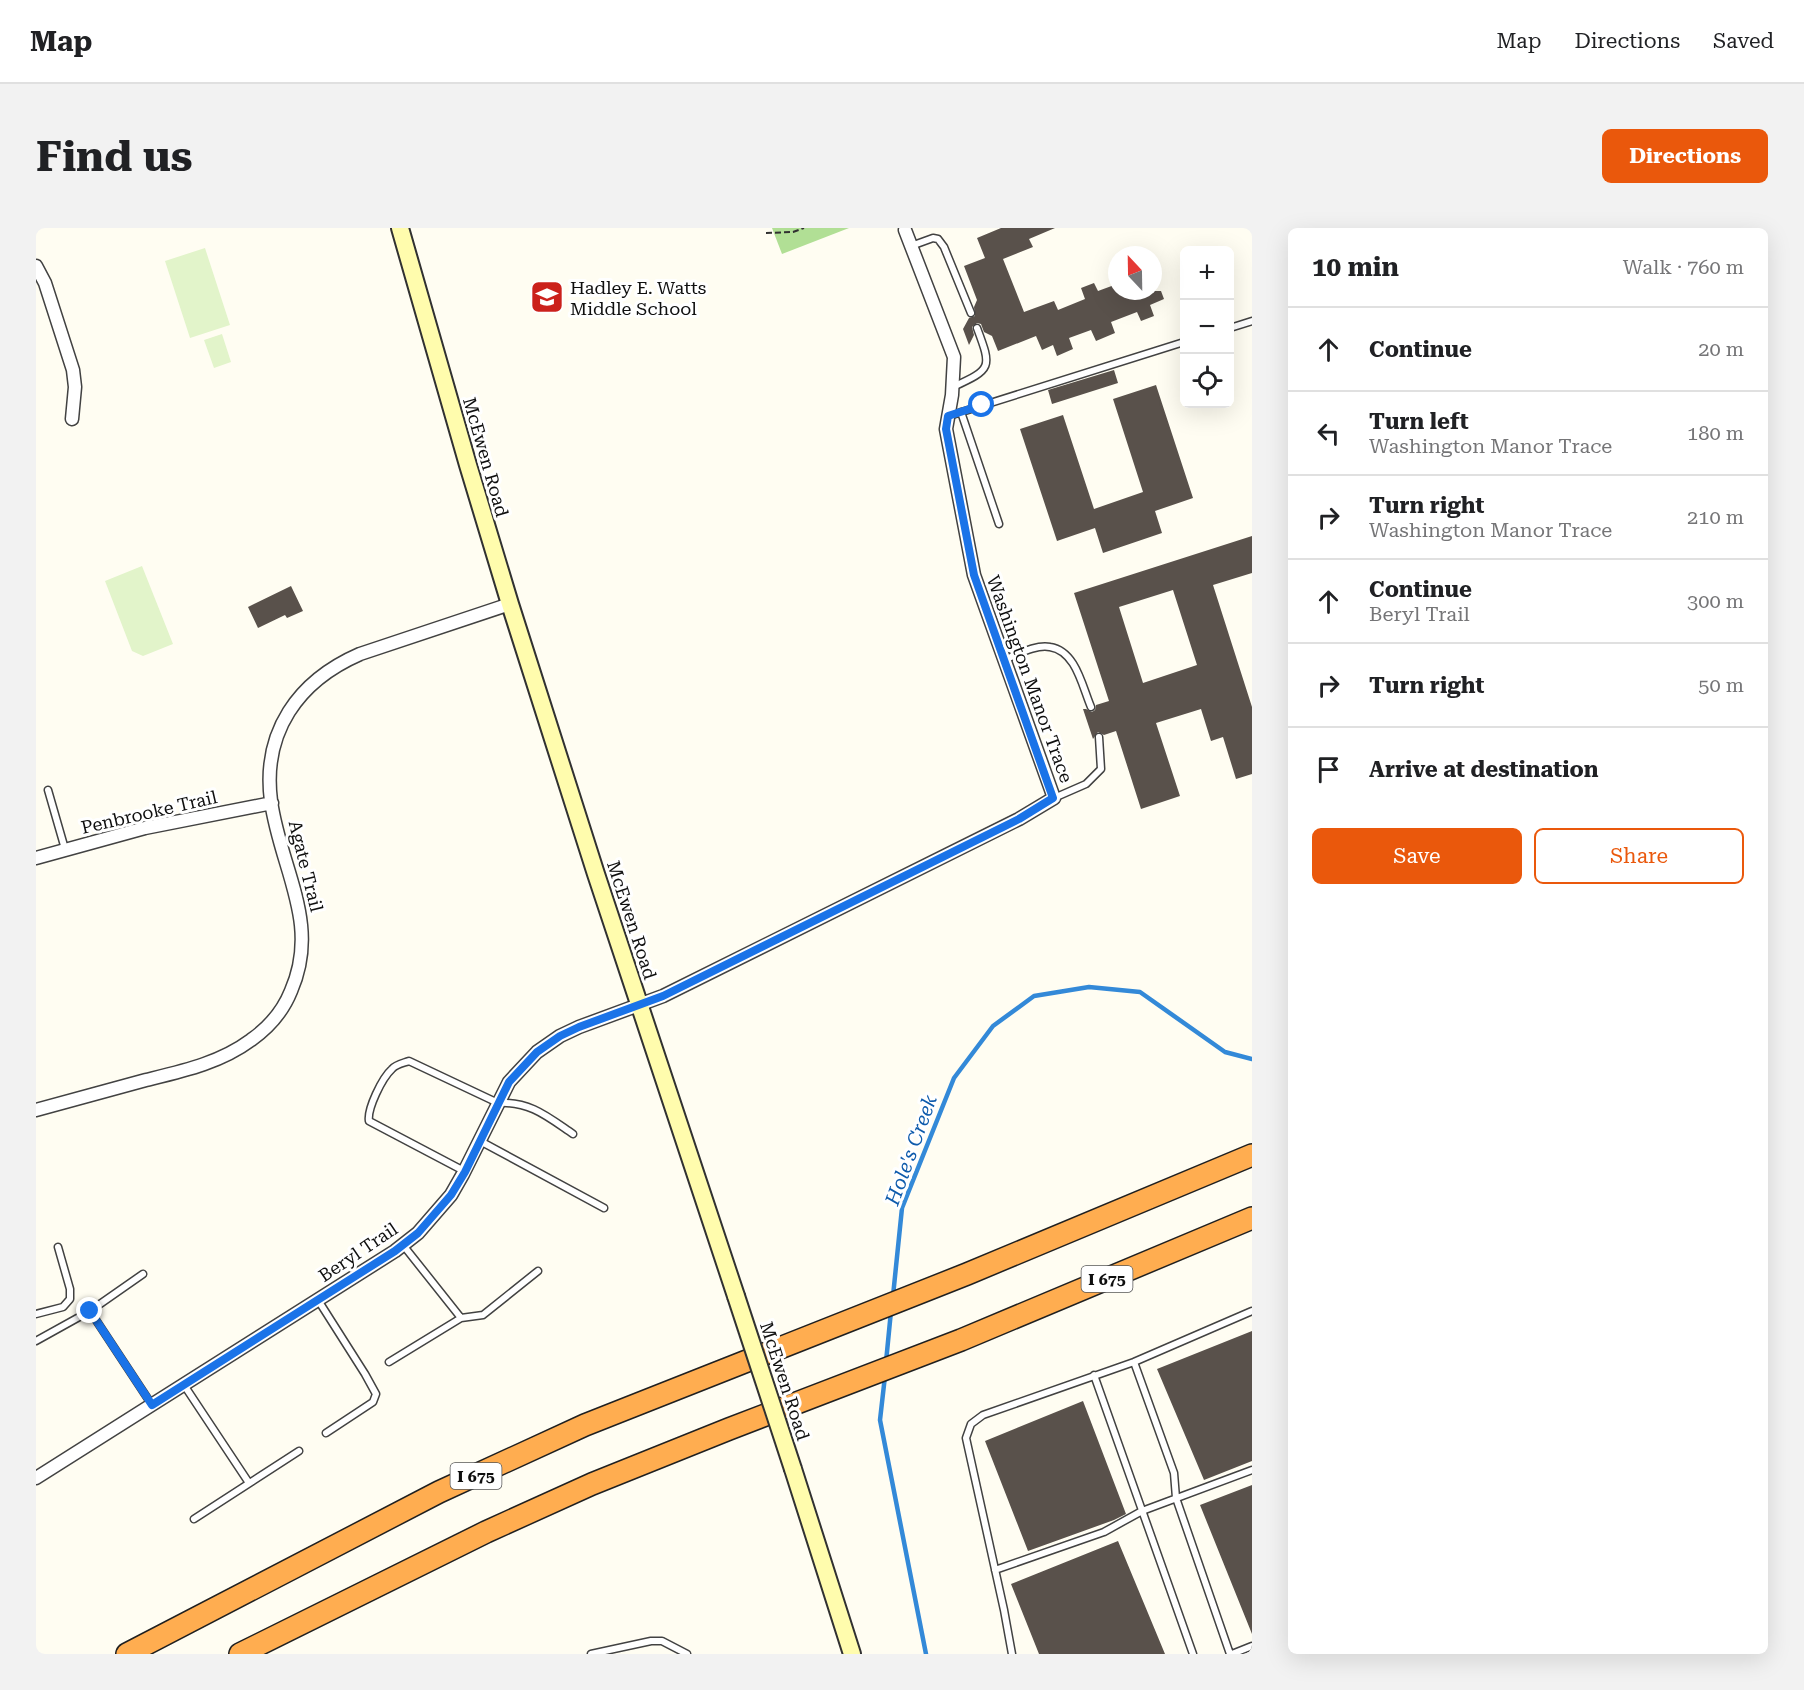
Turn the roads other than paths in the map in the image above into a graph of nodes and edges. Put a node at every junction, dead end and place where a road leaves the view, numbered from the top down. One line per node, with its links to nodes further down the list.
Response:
1 (400, 228): 15 (street, McEwen Road)
2 (905, 230): 3 (street, Washington Manor Trace)
3 (911, 246): 5 (lane); 10 (street, Washington Manor Trace)
4 (36, 266): 13 (street)
5 (971, 313)
6 (1252, 321): 7 (lane)
7 (1234, 327)
8 (977, 328): 10 (lane)
9 (1180, 344): 11 (lane)
10 (952, 388): 12 (street, Washington Manor Trace)
11 (961, 412): 12 (lane); 14 (lane)
12 (948, 416): 16 (street, Washington Manor Trace)
13 (72, 419)
14 (999, 524)
15 (510, 604): 21 (street, Agate Trail); 24 (street, McEwen Road)
16 (1004, 660): 17 (lane); 20 (street, Washington Manor Trace)
17 (1091, 707)
18 (1099, 737): 20 (lane)
19 (48, 790): 22 (lane)
20 (1053, 798): 24 (street, Washington Manor Trace)
21 (272, 803): 22 (street, Penbrooke Trail); 26 (street, Agate Trail)
22 (66, 850): 23 (street, Penbrooke Trail)
23 (36, 858)
24 (639, 1004): 25 (street, Beryl Trail); 62 (street, McEwen Road, bridge)
25 (498, 1103): 27 (lane); 28 (street, Beryl Trail); 30 (lane)
26 (36, 1110)
27 (573, 1134)
28 (479, 1141): 30 (street, Beryl Trail); 31 (lane)
29 (1252, 1155): 58 (highway, I 675)
30 (465, 1172): 33 (street, Beryl Trail)
31 (604, 1208)
32 (1252, 1218): 59 (highway, I 675)
33 (403, 1245): 37 (street, Beryl Trail); 41 (lane)
34 (58, 1248): 40 (lane)
35 (538, 1271): 41 (lane)
36 (143, 1274): 38 (lane)
37 (318, 1300): 46 (street, Beryl Trail); 48 (lane)
38 (90, 1311): 42 (lane); 47 (lane)
39 (1252, 1311): 44 (lane)
40 (36, 1314)
41 (461, 1318): 43 (lane)
42 (36, 1341)
43 (389, 1362)
44 (1134, 1362): 45 (lane); 53 (lane)
45 (1094, 1375): 54 (lane); 56 (lane)
46 (184, 1385): 47 (street, Beryl Trail); 52 (lane)
47 (152, 1405): 51 (street, Beryl Trail)
48 (326, 1433)
49 (299, 1450): 52 (lane)
50 (1252, 1470): 53 (lane)
51 (36, 1477)
52 (249, 1483): 55 (lane)
53 (1176, 1498): 54 (lane); 65 (lane)
54 (1142, 1511): 56 (lane); 64 (lane)
55 (194, 1519)
56 (995, 1570): 63 (lane)
57 (1252, 1646): 65 (lane)
58 (127, 1654)
59 (240, 1654)
60 (591, 1654): 61 (lane)
61 (687, 1654)
62 (852, 1654)
63 (1012, 1654)
64 (1193, 1654)
65 (1231, 1654)

